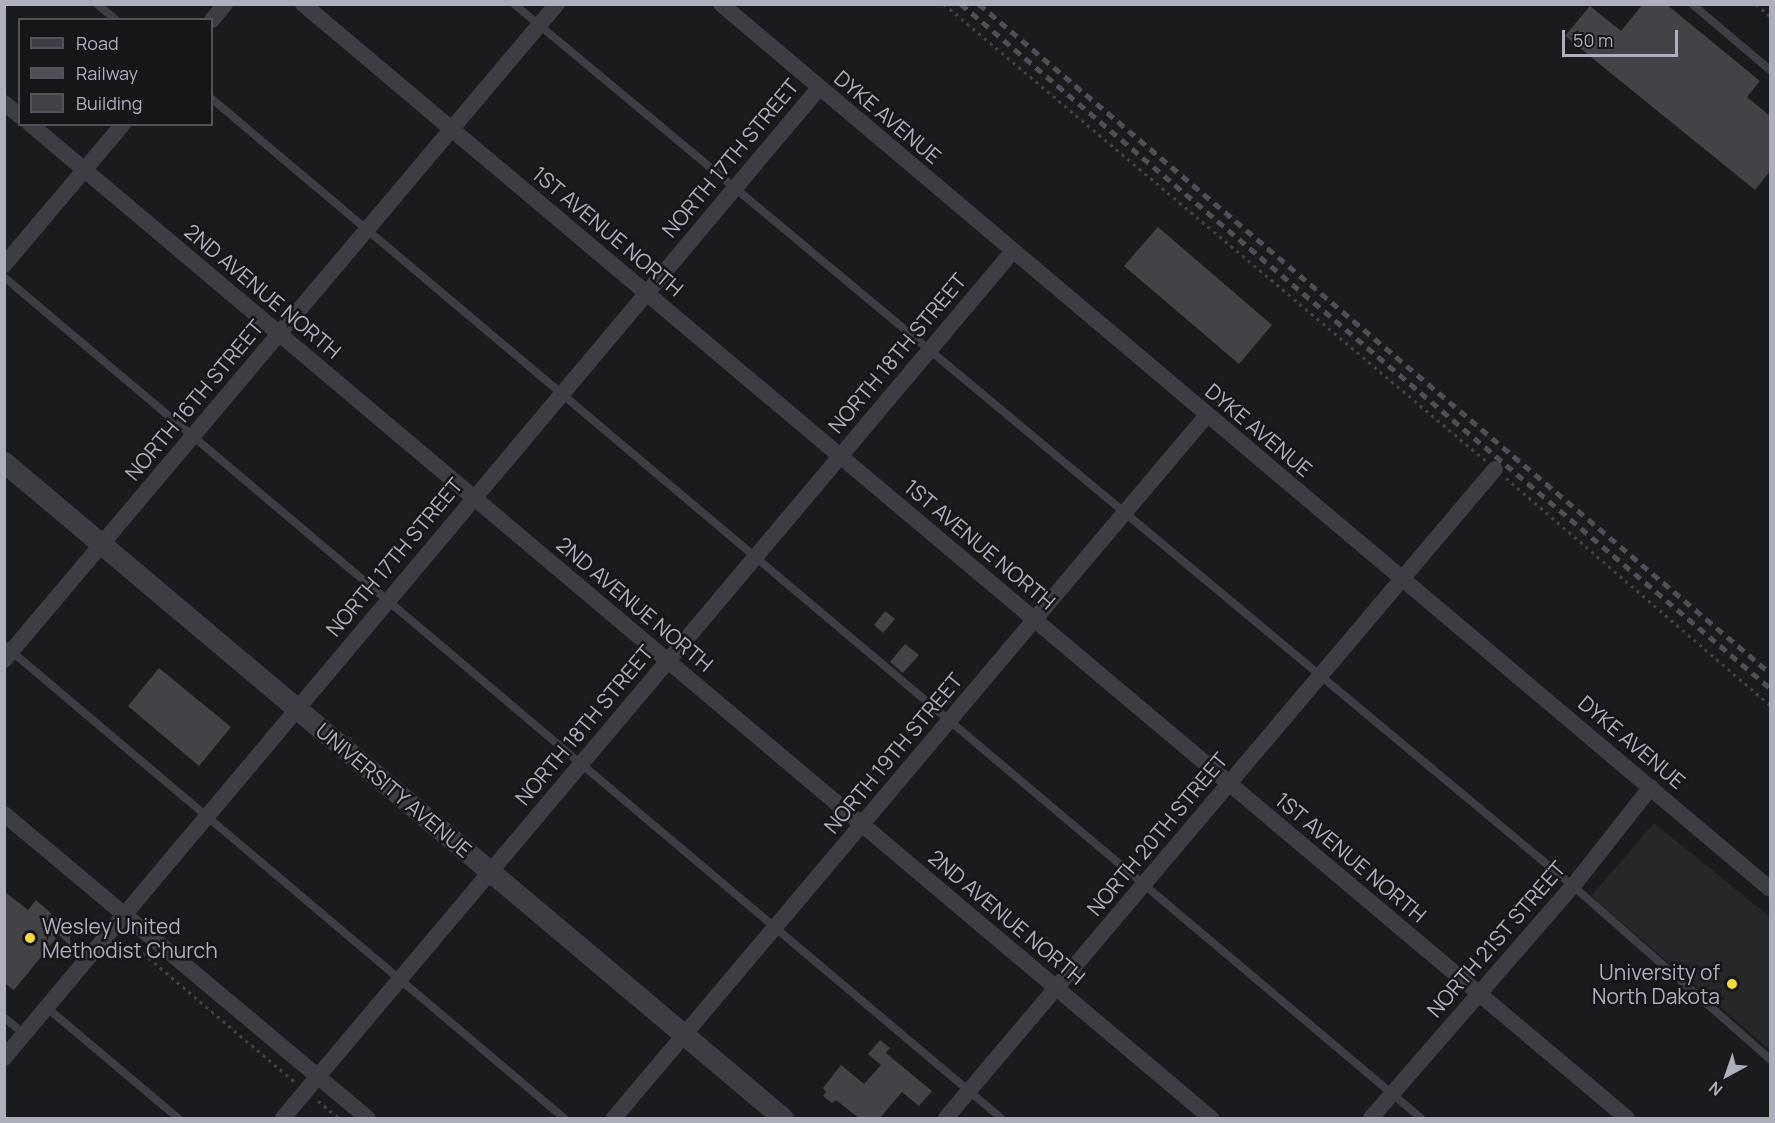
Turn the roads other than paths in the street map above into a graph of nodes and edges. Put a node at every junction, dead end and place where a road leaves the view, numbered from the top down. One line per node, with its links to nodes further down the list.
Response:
1 (97, 4): 8 (lane)
2 (225, 4): 9 (street)
3 (303, 4): 18 (street, 1ST AVENUE NORTH)
4 (514, 4): 10 (lane)
5 (557, 4): 10 (street, NORTH 16TH STREET)
6 (721, 4): 12 (street, DYKE AVENUE)
7 (1692, 4): 11 (lane)
8 (114, 18)
9 (213, 19)
10 (539, 26): 18 (street, NORTH 16TH STREET); 20 (lane)
11 (1770, 70)
12 (819, 88): 20 (street, NORTH 17TH STREET); 22 (street, DYKE AVENUE)
13 (213, 100): 21 (lane)
14 (4, 103): 15 (street)
15 (18, 114)
16 (32, 126): 19 (street, 2ND AVENUE NORTH)
17 (121, 126): 19 (street)
18 (452, 129): 21 (street, NORTH 16TH STREET); 25 (street, 1ST AVENUE NORTH)
19 (84, 171): 23 (street); 26 (street, 2ND AVENUE NORTH)
20 (734, 189): 25 (street, NORTH 17TH STREET); 27 (lane)
21 (367, 230): 26 (street, NORTH 16TH STREET); 28 (lane)
22 (1013, 252): 27 (street, NORTH 18TH STREET); 29 (street, DYKE AVENUE)
23 (4, 266)
24 (4, 277): 30 (lane)
25 (646, 293): 28 (street, NORTH 17TH STREET); 31 (street, 1ST AVENUE NORTH)
26 (279, 334): 30 (street, NORTH 16TH STREET); 34 (street, 2ND AVENUE NORTH)
27 (928, 352): 31 (street, NORTH 18TH STREET); 35 (lane)
28 (561, 394): 34 (street, NORTH 17TH STREET); 37 (lane)
29 (1207, 415): 35 (street, NORTH 19TH STREET); 38 (street, DYKE AVENUE)
30 (193, 436): 36 (street, NORTH 16TH STREET); 39 (lane)
31 (840, 456): 37 (street, NORTH 18TH STREET); 40 (street, 1ST AVENUE NORTH)
32 (4, 462): 36 (street, UNIVERSITY AVENUE)
33 (1495, 469): 38 (street, NORTH 20TH STREET)
34 (473, 497): 39 (street, NORTH 17TH STREET); 42 (street, 2ND AVENUE NORTH)
35 (1124, 513): 40 (street, NORTH 19TH STREET); 43 (lane)
36 (102, 544): 41 (street, NORTH 16TH STREET); 44 (street, UNIVERSITY AVENUE)
37 (754, 557): 42 (street, NORTH 18TH STREET); 45 (lane)
38 (1403, 580): 43 (street, NORTH 20TH STREET); 48 (street, DYKE AVENUE)
39 (387, 600): 44 (street, NORTH 17TH STREET); 46 (lane)
40 (1035, 620): 45 (street, NORTH 19TH STREET); 47 (street, 1ST AVENUE NORTH)
41 (7, 652): 50 (lane)
42 (668, 661): 46 (street, NORTH 18TH STREET); 51 (street, 2ND AVENUE NORTH)
43 (1321, 676): 47 (street, NORTH 20TH STREET); 54 (lane)
44 (296, 708): 50 (street, NORTH 17TH STREET); 52 (street, UNIVERSITY AVENUE)
45 (947, 722): 51 (street, NORTH 19TH STREET); 53 (lane)
46 (581, 764): 52 (street, NORTH 18TH STREET); 57 (lane)
47 (1229, 784): 53 (street, NORTH 20TH STREET); 60 (street, 1ST AVENUE NORTH)
48 (1651, 788): 54 (street, NORTH 21ST STREET); 55 (street, DYKE AVENUE)
49 (4, 814): 56 (street)
50 (206, 815): 56 (street, NORTH 17TH STREET); 58 (lane)
51 (862, 825): 57 (street, NORTH 19TH STREET); 59 (street, 2ND AVENUE NORTH)
52 (491, 872): 58 (street, NORTH 18TH STREET); 64 (street, UNIVERSITY AVENUE)
53 (1143, 885): 59 (street, NORTH 20TH STREET); 69 (lane)
54 (1573, 886): 60 (street, NORTH 21ST STREET); 66 (lane)
55 (1770, 888)
56 (124, 913): 61 (street, NORTH 17TH STREET); 67 (street)
57 (775, 929): 64 (street, NORTH 19TH STREET); 68 (lane)
58 (400, 980): 67 (street, NORTH 18TH STREET); 73 (lane)
59 (1056, 988): 68 (street, NORTH 20TH STREET); 78 (street, 2ND AVENUE NORTH)
60 (1478, 993): 69 (street, NORTH 21ST STREET); 81 (street, 1ST AVENUE NORTH)
61 (46, 1007): 63 (street, NORTH 17TH STREET); 70 (lane)
62 (5, 1018): 63 (lane)
63 (24, 1034): 65 (street, NORTH 17TH STREET)
64 (684, 1035): 74 (street, NORTH 19TH STREET); 75 (street, UNIVERSITY AVENUE)
65 (4, 1058)
66 (1770, 1059)
67 (318, 1077): 71 (street, NORTH 18TH STREET); 72 (street)
68 (969, 1092): 76 (street, NORTH 20TH STREET); 77 (lane)
69 (1392, 1094): 79 (street, NORTH 21ST STREET); 80 (lane)
70 (178, 1119)
71 (283, 1119)
72 (368, 1119)
73 (564, 1119)
74 (614, 1119)
75 (783, 1119)
76 (946, 1119)
77 (1000, 1119)
78 (1211, 1119)
79 (1371, 1119)
80 (1421, 1119)
81 (1627, 1119)

